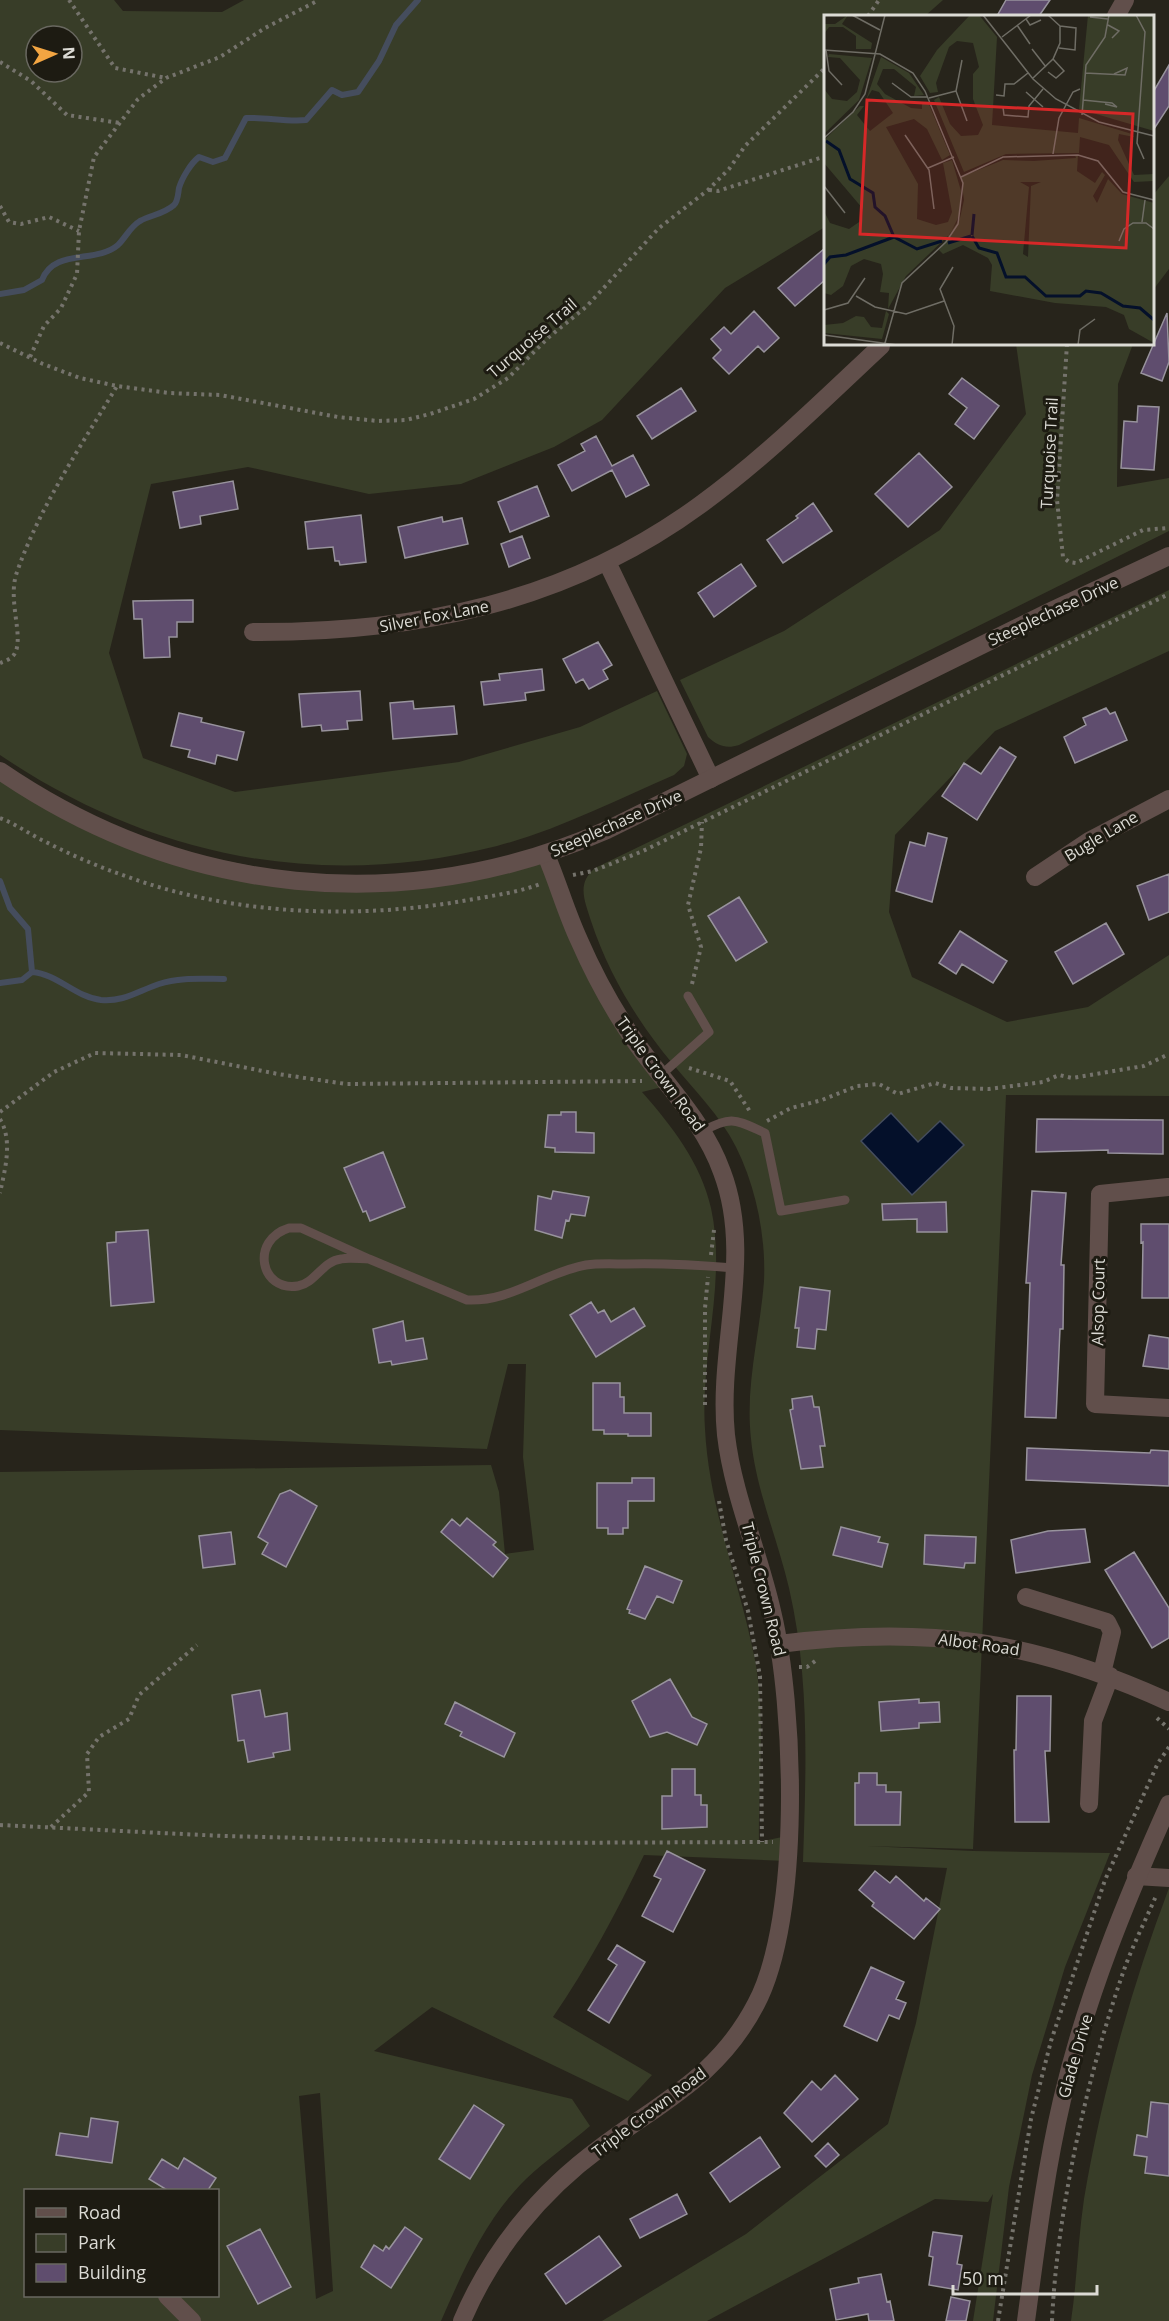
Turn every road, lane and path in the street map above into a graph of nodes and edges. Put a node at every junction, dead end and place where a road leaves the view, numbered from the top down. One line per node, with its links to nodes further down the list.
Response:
1 (69, 0): 9 (path)
2 (319, 0): 9 (path)
3 (879, 0): 5 (path)
4 (1125, 0): 6 (street)
5 (869, 15)
6 (1117, 15)
7 (0, 62): 10 (path)
8 (824, 68): 12 (path, Turquoise Trail)
9 (166, 78): 10 (path)
10 (120, 123): 14 (path)
11 (824, 156): 12 (path, Turquoise Trail)
12 (708, 190): 19 (path, Turquoise Trail)
13 (0, 206): 14 (path)
14 (79, 231): 18 (path)
15 (0, 343): 18 (path, Turquoise Trail)
16 (1067, 345): 20 (path, Turquoise Trail)
17 (880, 346): 22 (street, Silver Fox Lane)
18 (30, 357): 19 (path, Turquoise Trail)
19 (117, 386): 25 (path)
20 (1169, 528)
21 (1169, 556): 27 (street, Steeplechase Drive)
22 (607, 562): 24 (street, Silver Fox Lane); 27 (street)
23 (1169, 594): 29 (path)
24 (253, 632)
25 (0, 663)
26 (0, 771): 30 (street, Steeplechase Drive)
27 (711, 779): 30 (street, Steeplechase Drive)
28 (1169, 799): 31 (street, Bugle Lane)
29 (702, 822): 32 (path); 34 (path)
30 (546, 855): 32 (street, Triple Crown Road)
31 (1035, 877)
32 (556, 878): 33 (path); 37 (street, Triple Crown Road)
33 (522, 891)
34 (688, 996): 37 (lane)
35 (1169, 1054): 41 (path)
36 (682, 1066): 40 (path)
37 (662, 1076): 38 (path); 42 (street, Triple Crown Road)
38 (0, 1112)
39 (0, 1119): 44 (path)
40 (753, 1121)
41 (761, 1123)
42 (703, 1131): 45 (lane); 47 (street, Triple Crown Road)
43 (1168, 1186): 48 (street, Alsop Court)
44 (0, 1193)
45 (845, 1200)
46 (369, 1259): 46 (lane); 47 (lane)
47 (734, 1268): 50 (street, Triple Crown Road)
48 (1169, 1408)
49 (1026, 1597): 54 (street)
50 (779, 1644): 53 (street, Triple Crown Road); 54 (street, Albot Road)
51 (196, 1645): 61 (path)
52 (824, 1656): 53 (path)
53 (783, 1668): 62 (street, Triple Crown Road)
54 (1106, 1674): 55 (street, Albot Road); 58 (street)
55 (1169, 1702)
56 (1149, 1714): 57 (path)
57 (1169, 1729)
58 (1089, 1804)
59 (1169, 1804): 63 (street, Glade Drive)
60 (0, 1826): 61 (path)
61 (51, 1828): 62 (path)
62 (787, 1842): 67 (street, Triple Crown Road)
63 (1136, 1876): 64 (street); 68 (street, Glade Drive)
64 (1166, 1878): 69 (path)
65 (169, 2297): 66 (street)
66 (192, 2321)
67 (462, 2321)
68 (1026, 2321)
69 (1052, 2321)

